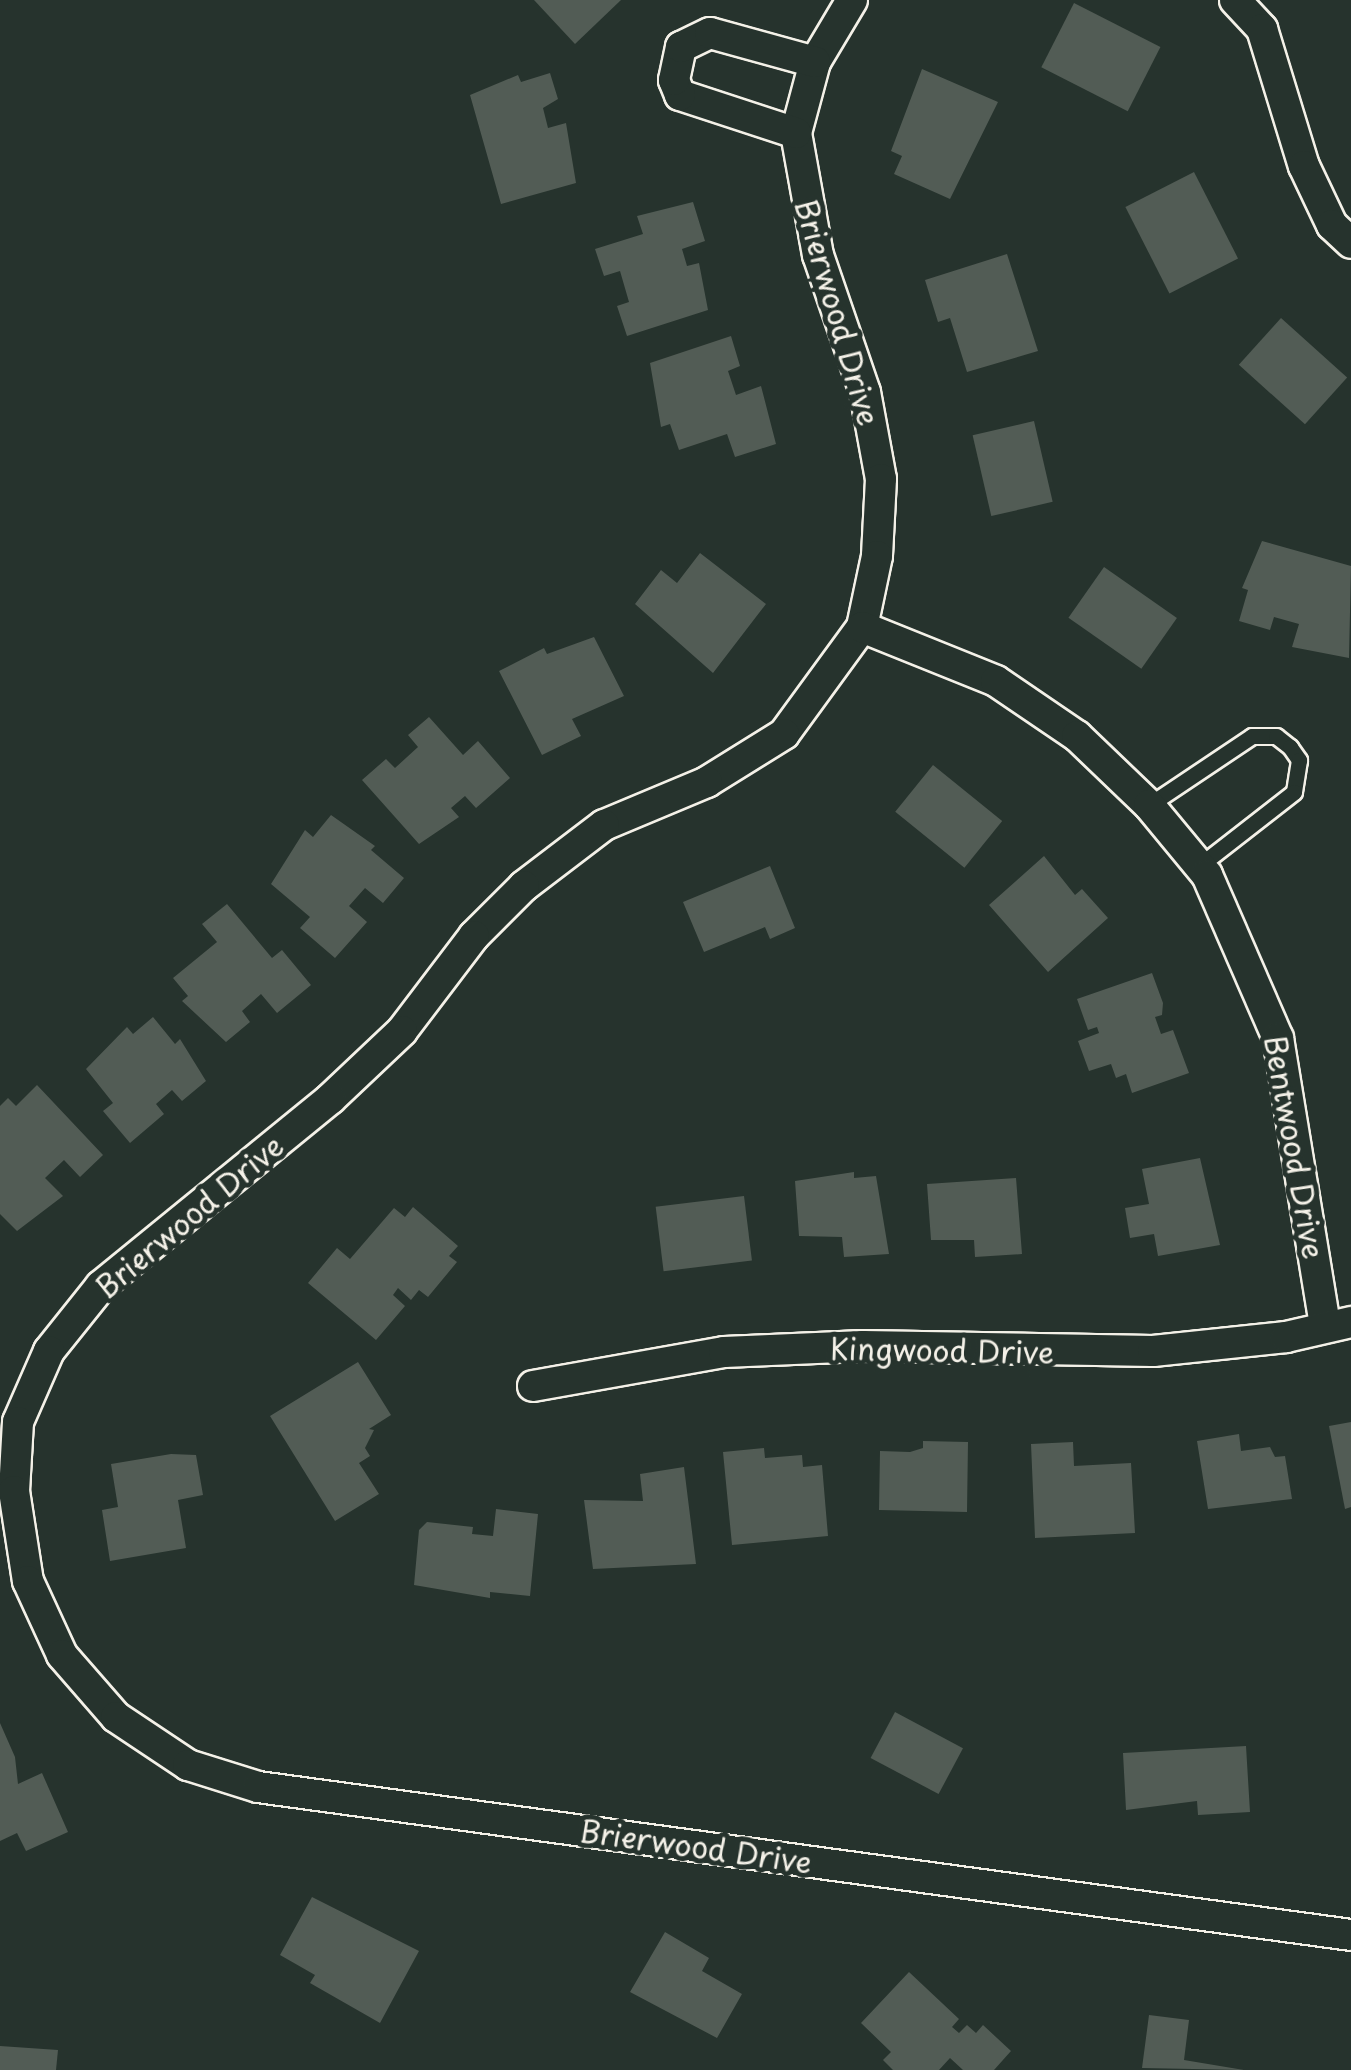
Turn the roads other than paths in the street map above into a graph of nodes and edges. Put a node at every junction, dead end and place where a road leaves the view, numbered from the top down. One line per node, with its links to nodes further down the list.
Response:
1 (852, 0): 3 (street, Brierwood Drive)
2 (1235, 0): 5 (street)
3 (815, 62): 4 (street, Brierwood Drive); 4 (street)
4 (796, 132): 6 (street, Brierwood Drive)
5 (1351, 244)
6 (862, 627): 7 (street, Bentwood Drive); 11 (street, Brierwood Drive)
7 (1149, 805): 8 (street, Bentwood Drive); 8 (lane)
8 (1199, 866): 9 (street, Bentwood Drive)
9 (1338, 1324): 10 (street, Kingwood Drive)
10 (534, 1386)
11 (1351, 1934)

